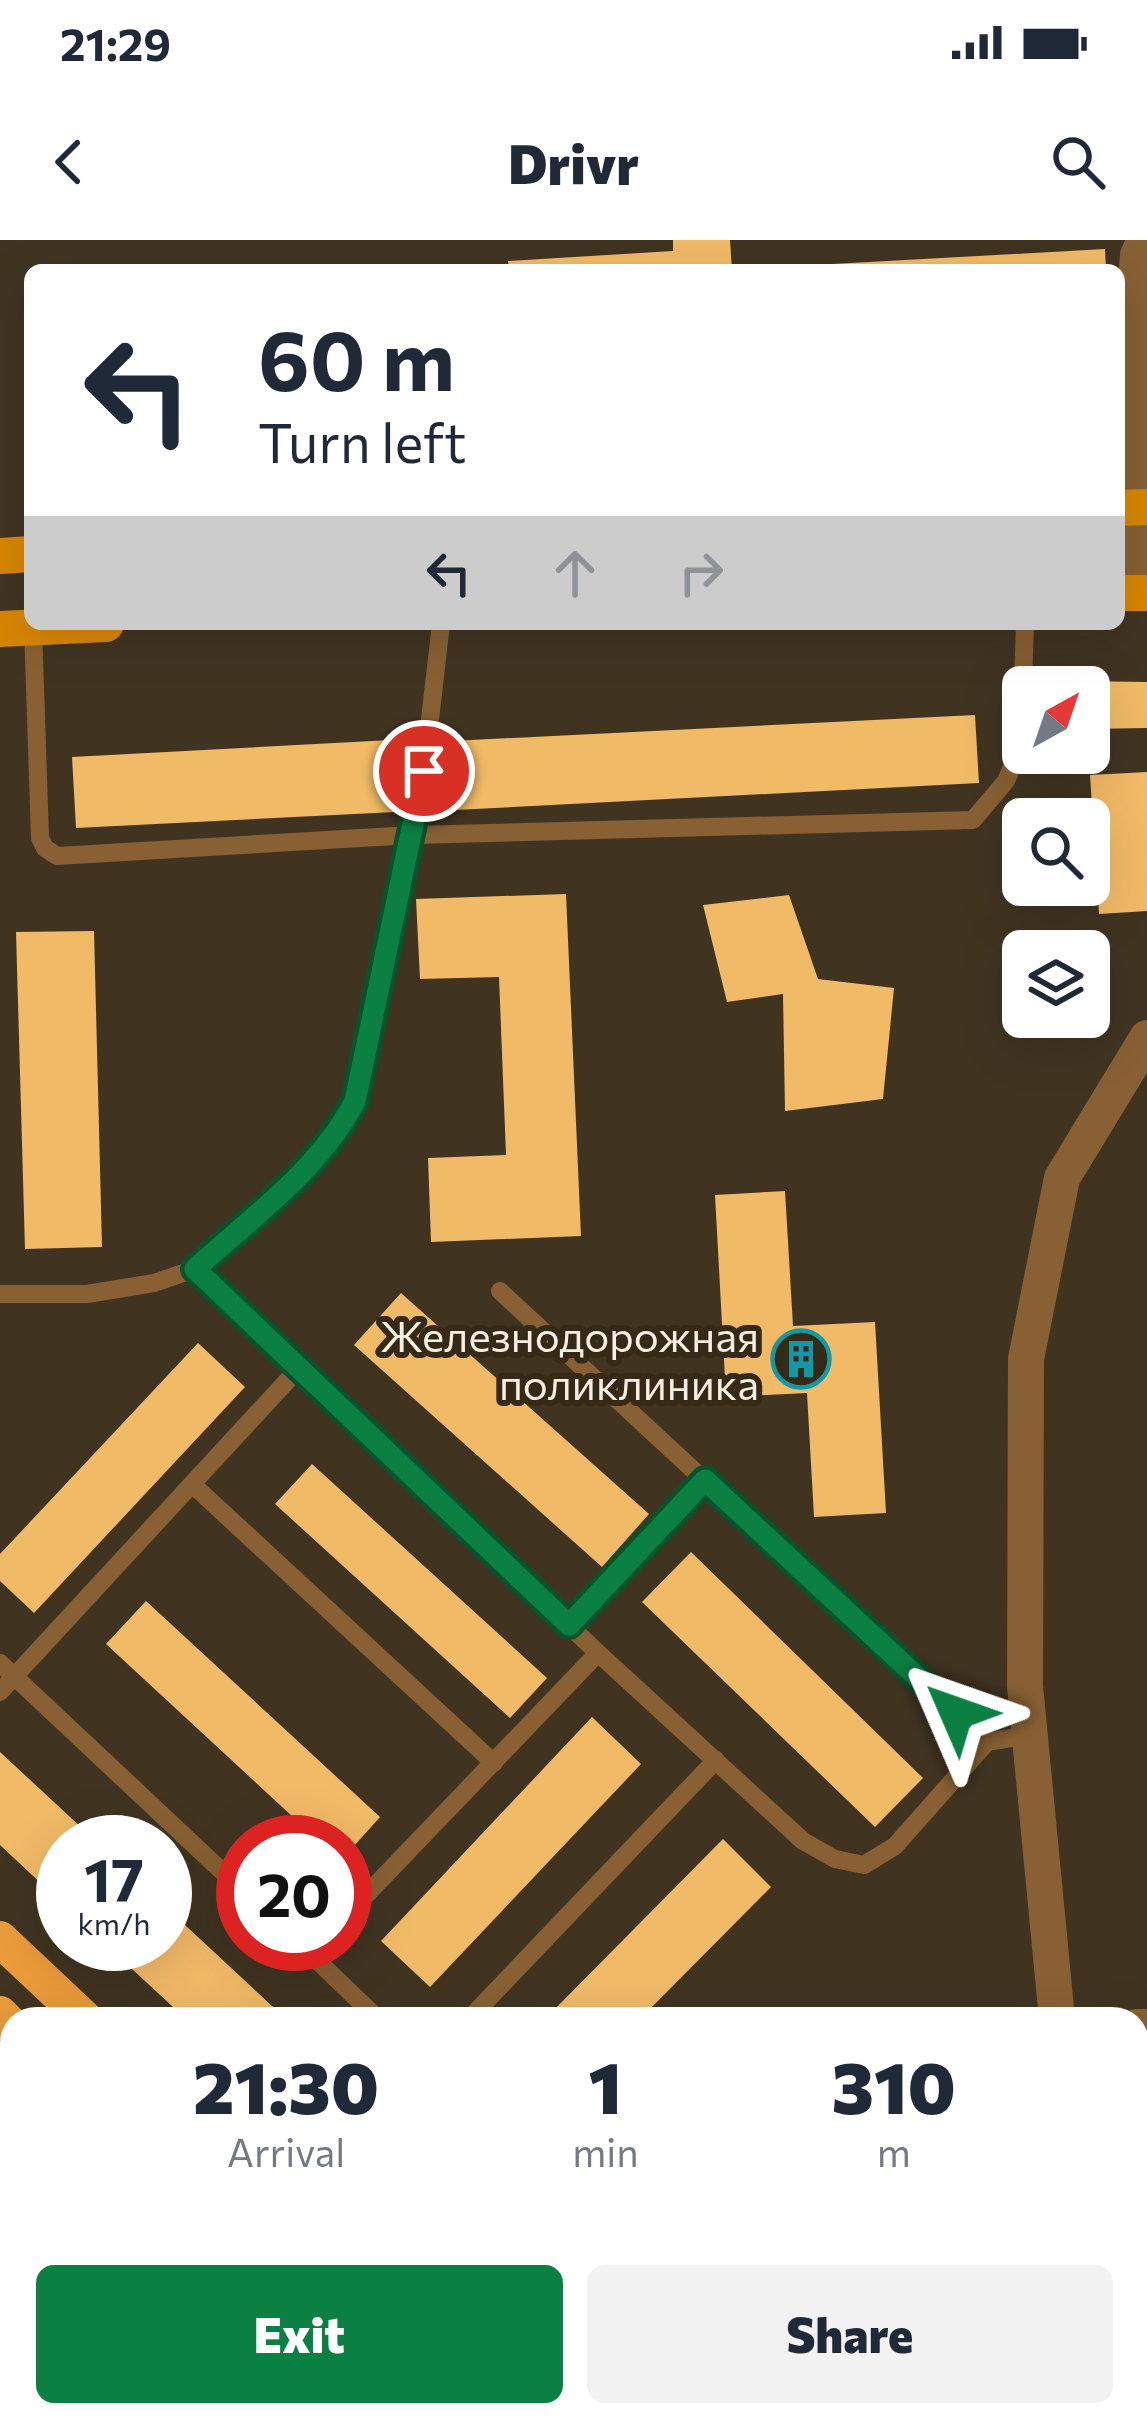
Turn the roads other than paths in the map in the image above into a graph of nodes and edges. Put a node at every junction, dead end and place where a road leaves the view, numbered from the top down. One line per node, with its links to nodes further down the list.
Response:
1 (1145, 240): 2 (street)
2 (1133, 508): 3 (street)
3 (1135, 593)
4 (17, 628): 7 (lane)
5 (440, 630): 7 (lane)
6 (1025, 630): 7 (lane)
7 (412, 835): 9 (lane)
8 (1147, 1038): 19 (street)
9 (195, 1269): 11 (lane); 12 (lane)
10 (500, 1291): 13 (lane)
11 (0, 1294)
12 (299, 1368): 14 (lane); 15 (lane)
13 (705, 1480): 15 (lane); 20 (lane)
14 (192, 1484): 17 (lane); 22 (lane)
15 (569, 1625): 16 (lane)
16 (598, 1653): 21 (lane); 22 (lane)
17 (7, 1669): 18 (lane); 23 (lane)
18 (0, 1691)
19 (1030, 1736): 20 (lane); 30 (street)
20 (987, 1742): 21 (lane)
21 (716, 1760): 29 (lane)
22 (494, 1763): 24 (lane)
23 (216, 1866)
24 (372, 1889)
25 (0, 1939): 27 (highway)
26 (333, 1971): 28 (lane)
27 (72, 2007)
28 (367, 2007)
29 (480, 2007)
30 (1056, 2007)

